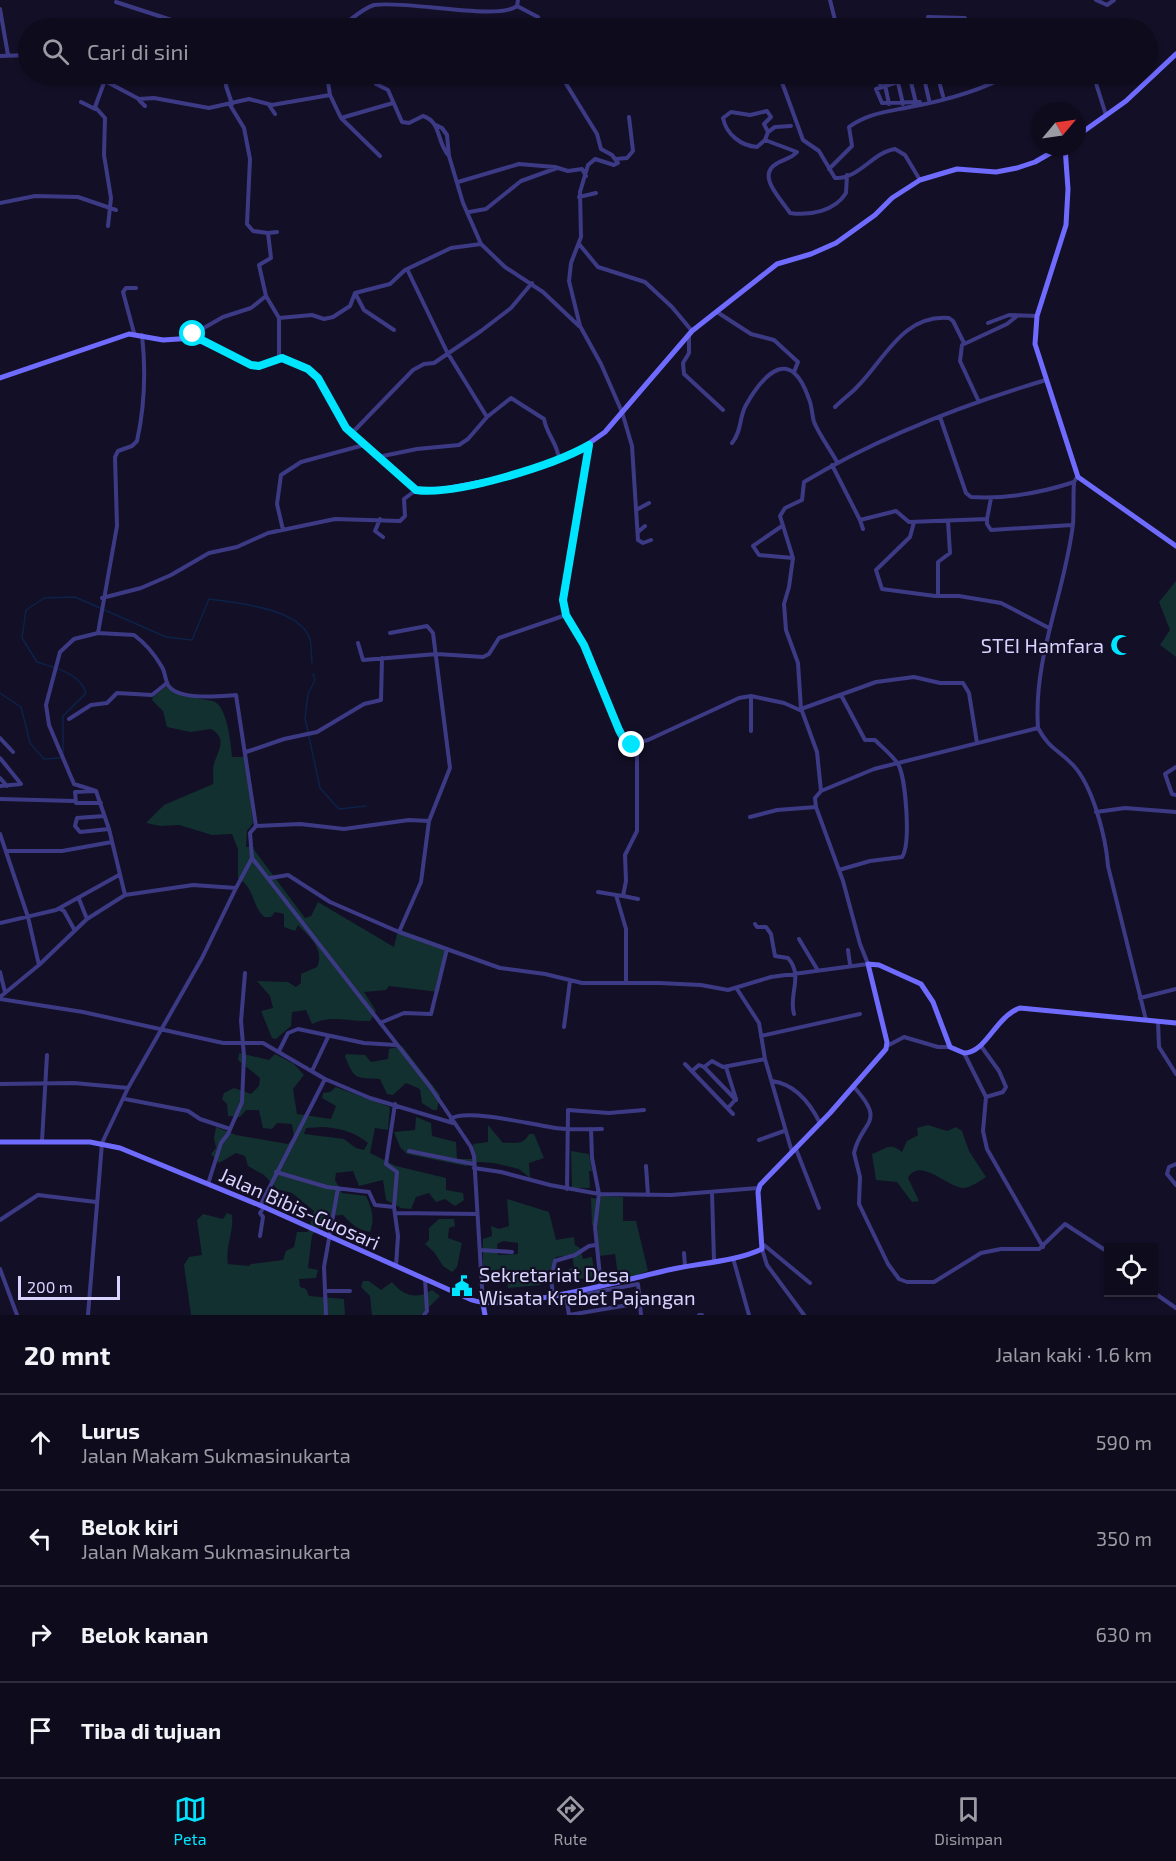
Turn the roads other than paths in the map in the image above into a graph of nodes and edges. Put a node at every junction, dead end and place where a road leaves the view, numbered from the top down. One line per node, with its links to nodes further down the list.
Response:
1 (830, 0): 10 (street)
2 (1096, 0): 3 (street)
3 (1113, 0)
4 (116, 2): 7 (street)
5 (519, 2): 8 (street); 9 (street)
6 (0, 9): 12 (street)
7 (165, 18)
8 (353, 18)
9 (538, 18)
10 (834, 18)
11 (1176, 54): 15 (street)
12 (8, 55): 13 (street); 14 (street)
13 (18, 55)
14 (0, 56)
15 (1158, 72)
16 (103, 84): 44 (street)
17 (112, 84): 34 (street)
18 (226, 84): 39 (street)
19 (331, 84): 32 (street)
20 (376, 84): 37 (street)
21 (566, 84): 58 (street)
22 (782, 84): 60 (street)
23 (890, 84): 31 (street)
24 (898, 84): 42 (street)
25 (911, 84): 38 (street)
26 (925, 84): 35 (street)
27 (940, 84): 33 (street)
28 (992, 84): 33 (street)
29 (1096, 84): 46 (street)
30 (1145, 84): 46 (street)
31 (883, 86): 41 (street); 41 (street)
32 (330, 95): 40 (street); 48 (street)
33 (942, 98): 35 (street); 60 (street)
34 (139, 99): 39 (street); 43 (street)
35 (929, 100): 38 (street)
36 (81, 102): 44 (street)
37 (393, 103): 48 (street); 49 (street)
38 (916, 103): 42 (street)
39 (231, 104): 40 (street); 75 (street)
40 (269, 104): 45 (street)
41 (889, 104): 42 (street)
42 (903, 105)
43 (145, 106)
44 (96, 109): 70 (street)
45 (275, 114)
46 (1106, 115): 51 (street)
47 (629, 117): 58 (street)
48 (341, 118): 54 (street)
49 (436, 125): 55 (street); 55 (street)
50 (791, 126): 52 (street)
51 (1086, 129)
52 (768, 132): 53 (street); 53 (street)
53 (765, 140): 62 (street)
54 (380, 156)
55 (450, 156): 65 (street)
56 (1046, 156): 61 (street)
57 (1064, 156): 85 (street)
58 (616, 159): 63 (street)
59 (557, 168): 63 (street); 65 (street); 72 (street)
60 (829, 170): 62 (street)
61 (938, 174): 64 (street); 66 (street)
62 (847, 175): 64 (street)
63 (586, 177): 68 (street)
64 (920, 180): 83 (street)
65 (458, 182): 72 (street)
66 (939, 182)
67 (596, 193): 68 (street)
68 (579, 196): 77 (street)
69 (0, 203): 70 (street)
70 (108, 209): 71 (street); 73 (street)
71 (116, 210)
72 (469, 212): 76 (street)
73 (108, 226)
74 (277, 232): 75 (street)
75 (268, 233): 82 (street)
76 (481, 244): 78 (street); 79 (street)
77 (579, 244): 88 (street); 91 (street)
78 (407, 269): 81 (street); 95 (street)
79 (532, 283): 88 (street); 95 (street)
80 (136, 288): 90 (street)
81 (355, 293): 86 (street); 89 (street)
82 (266, 296): 86 (street); 93 (street)
83 (717, 312): 91 (street); 97 (street)
84 (1017, 316): 85 (street); 87 (street); 94 (street)
85 (1038, 316): 99 (street)
86 (279, 318): 96 (street)
87 (988, 323)
88 (580, 326): 103 (street)
89 (394, 330)
90 (134, 333): 92 (street); 98 (street)
91 (691, 333): 102 (street); 103 (street)
92 (142, 334): 93 (street); 134 (street)
93 (188, 337): 96 (street)
94 (964, 343): 100 (street); 101 (street)
95 (447, 352): 104 (street); 106 (street)
96 (279, 358): 106 (street)
97 (794, 372): 107 (street); 112 (street)
98 (0, 378)
99 (1046, 380): 100 (street); 113 (street)
100 (979, 402): 105 (street)
101 (835, 407)
102 (723, 410)
103 (622, 412): 109 (street); 117 (street)
104 (487, 417): 110 (street); 111 (street)
105 (940, 417): 112 (street); 115 (street)
106 (352, 433): 108 (street)
107 (732, 443)
108 (365, 445): 110 (street); 126 (street)
109 (589, 445): 111 (street); 135 (street)
110 (378, 457): 114 (street)
111 (559, 460): 114 (street)
112 (835, 464): 120 (street); 125 (street)
113 (1076, 479): 115 (street); 123 (street); 131 (street)
114 (416, 490): 118 (street)
115 (992, 498): 119 (street)
116 (649, 502): 117 (street)
117 (636, 510): 128 (street)
118 (380, 519): 126 (street); 129 (street)
119 (987, 519): 121 (street); 123 (street)
120 (860, 520): 122 (street); 127 (street)
121 (948, 521): 122 (street); 133 (street)
122 (914, 522): 133 (street)
123 (1072, 525): 136 (street)
124 (645, 526): 128 (street)
125 (782, 526): 132 (street); 132 (street)
126 (283, 530): 134 (street)
127 (863, 530)
128 (637, 533): 130 (street)
129 (383, 537)
130 (651, 540)
131 (1176, 546)
132 (793, 558): 145 (street)
133 (938, 596): 136 (street)
134 (102, 598): 137 (street)
135 (566, 615): 140 (street); 151 (street)
136 (1049, 628): 147 (street)
137 (98, 633): 142 (street); 160 (street)
138 (390, 633): 140 (street)
139 (358, 643): 141 (street)
140 (437, 654): 141 (street); 171 (street)
141 (382, 658): 153 (street)
142 (167, 684): 146 (street); 153 (street)
143 (841, 695): 145 (street); 150 (street); 155 (street)
144 (751, 696): 145 (street); 148 (street); 151 (street)
145 (801, 709): 161 (street)
146 (69, 719)
147 (1038, 728): 150 (street); 167 (street)
148 (751, 731)
149 (1, 742): 152 (street)
150 (976, 743): 155 (street)
151 (637, 744): 185 (street)
152 (13, 752)
153 (246, 752): 172 (street)
154 (0, 758): 159 (street)
155 (898, 764): 161 (street); 178 (street)
156 (1176, 767): 162 (street)
157 (0, 778): 159 (street)
158 (0, 786): 159 (street)
159 (8, 786)
160 (96, 791): 165 (street); 165 (street)
161 (821, 791): 166 (street)
162 (1176, 795)
163 (0, 799): 164 (street)
164 (74, 801)
165 (101, 803): 169 (street)
166 (816, 807): 170 (street); 178 (street)
167 (1096, 812): 168 (street); 211 (street)
168 (1176, 812)
169 (104, 816): 173 (street); 173 (street)
170 (750, 817)
171 (429, 821): 172 (street); 194 (street)
172 (256, 826): 177 (street)
173 (109, 829): 175 (street)
174 (0, 834): 176 (street)
175 (112, 842): 176 (street); 179 (street)
176 (6, 851): 189 (street)
177 (252, 858): 180 (street); 181 (street)
178 (839, 870): 199 (street)
179 (119, 875): 183 (street); 186 (street)
180 (270, 878): 194 (street); 216 (street)
181 (236, 888): 183 (street); 219 (street)
182 (598, 892): 184 (street)
183 (125, 895): 190 (street)
184 (616, 895): 185 (street); 206 (street)
185 (623, 896): 187 (street)
186 (79, 899): 188 (street); 190 (street)
187 (638, 899)
188 (59, 909): 189 (street); 193 (street)
189 (28, 917): 191 (street); 200 (street)
190 (87, 919): 193 (street)
191 (0, 923)
192 (755, 924): 204 (street)
193 (74, 929): 200 (street)
194 (399, 932): 196 (street)
195 (799, 939): 201 (street)
196 (447, 950): 205 (street); 216 (street)
197 (848, 950): 198 (street)
198 (850, 964): 199 (street); 201 (street)
199 (868, 964): 224 (street); 226 (street)
200 (39, 965): 209 (street)
201 (817, 969): 204 (street)
202 (0, 972): 209 (street)
203 (245, 973): 222 (street)
204 (796, 974): 207 (street); 212 (street)
205 (570, 981): 206 (street); 218 (street)
206 (626, 982): 207 (street)
207 (737, 989): 221 (street)
208 (1176, 989): 211 (street)
209 (4, 992): 210 (street)
210 (0, 998): 219 (street)
211 (1140, 998): 214 (street)
212 (794, 1014)
213 (860, 1014): 221 (street)
214 (1146, 1020): 215 (street); 225 (street)
215 (1158, 1021): 217 (street); 236 (street)
216 (380, 1023): 223 (street)
217 (1176, 1023)
218 (564, 1027)
219 (160, 1030): 222 (street); 242 (street)
220 (328, 1036): 223 (street); 227 (street); 234 (street)
221 (761, 1036): 230 (street)
222 (240, 1042): 227 (street); 252 (street)
223 (397, 1045): 250 (street)
224 (887, 1046): 226 (street); 241 (street)
225 (981, 1046): 228 (street); 243 (street)
226 (950, 1047): 228 (street)
227 (279, 1051): 234 (street)
228 (964, 1053): 243 (street)
229 (47, 1055): 239 (street)
230 (765, 1059): 233 (street); 238 (street)
231 (685, 1064): 235 (street)
232 (704, 1067): 233 (street); 235 (street); 245 (street)
233 (726, 1067): 245 (street)
234 (312, 1071): 237 (street)
235 (692, 1071): 247 (street)
236 (1176, 1074)
237 (325, 1079): 246 (street); 266 (street)
238 (772, 1081): 251 (street); 256 (street)
239 (44, 1082): 240 (street); 242 (street); 258 (street)
240 (0, 1084)
241 (854, 1086): 251 (street); 285 (street)
242 (128, 1088): 244 (street)
243 (986, 1097): 285 (street)
244 (124, 1099): 252 (street); 260 (street)
245 (736, 1100): 247 (street)
246 (395, 1104): 250 (street); 277 (street)
247 (728, 1108): 249 (street)
248 (644, 1110): 253 (street)
249 (733, 1114)
250 (452, 1121): 253 (street); 264 (street)
251 (820, 1123): 261 (street)
252 (230, 1129): 267 (street)
253 (567, 1129): 254 (street); 271 (street)
254 (591, 1129): 255 (street); 273 (street)
255 (602, 1130)
256 (784, 1131): 257 (street); 261 (street)
257 (759, 1140)
258 (42, 1141): 259 (street, Jalan Bibis-Guosari); 260 (street, Jalan Bibis-Guosari)
259 (0, 1142)
260 (102, 1143): 267 (street, Jalan Bibis-Guosari); 275 (street)
261 (794, 1150): 270 (street); 278 (street)
262 (409, 1151): 264 (street)
263 (1176, 1164): 268 (street)
264 (474, 1166): 271 (street); 280 (street)
265 (646, 1166): 274 (street)
266 (276, 1172): 269 (street); 276 (street)
267 (208, 1184): 276 (street, Jalan Bibis-Guosari)
268 (1176, 1185)
269 (338, 1188): 277 (street); 283 (street)
270 (758, 1188): 272 (street); 286 (street)
271 (567, 1189): 273 (street)
272 (712, 1192): 274 (street); 292 (street)
273 (599, 1194): 274 (street); 284 (street)
274 (648, 1195)
275 (96, 1202): 281 (street); 311 (street)
276 (262, 1207): 282 (street); 283 (street, Jalan Bibis-Guosari)
277 (394, 1207): 279 (street)
278 (819, 1208)
279 (395, 1213): 280 (street); 294 (street)
280 (477, 1214): 288 (street)
281 (0, 1220)
282 (260, 1236)
283 (330, 1236): 294 (street, Jalan Bibis-Guosari); 303 (street)
284 (596, 1245): 301 (street); 304 (street)
285 (1043, 1246): 287 (street)
286 (763, 1247): 291 (street); 299 (street); 318 (street)
287 (1104, 1249)
288 (480, 1250): 289 (street); 308 (street)
289 (512, 1252)
290 (684, 1253): 293 (street)
291 (733, 1257): 292 (street); 317 (street)
292 (714, 1261): 293 (street)
293 (685, 1266): 296 (street)
294 (396, 1267): 297 (street, Jalan Bibis-Guosari)
295 (0, 1269): 310 (street)
296 (637, 1277): 298 (street); 300 (street)
297 (425, 1280): 308 (street, Jalan Bibis-Guosari); 313 (street)
298 (625, 1283): 300 (street); 301 (street); 305 (street)
299 (810, 1283)
300 (638, 1284): 307 (street)
301 (601, 1286): 305 (street)
302 (350, 1291): 303 (street)
303 (325, 1292): 312 (street)
304 (553, 1294): 305 (street); 308 (street)
305 (565, 1295): 315 (street)
306 (1158, 1296): 309 (street)
307 (640, 1303): 315 (street); 316 (street)
308 (483, 1304): 314 (street)
309 (1176, 1308)
310 (18, 1315)
311 (88, 1315)
312 (326, 1315)
313 (424, 1315)
314 (485, 1315)
315 (569, 1315)
316 (641, 1315)
317 (749, 1315)
318 (804, 1315)

